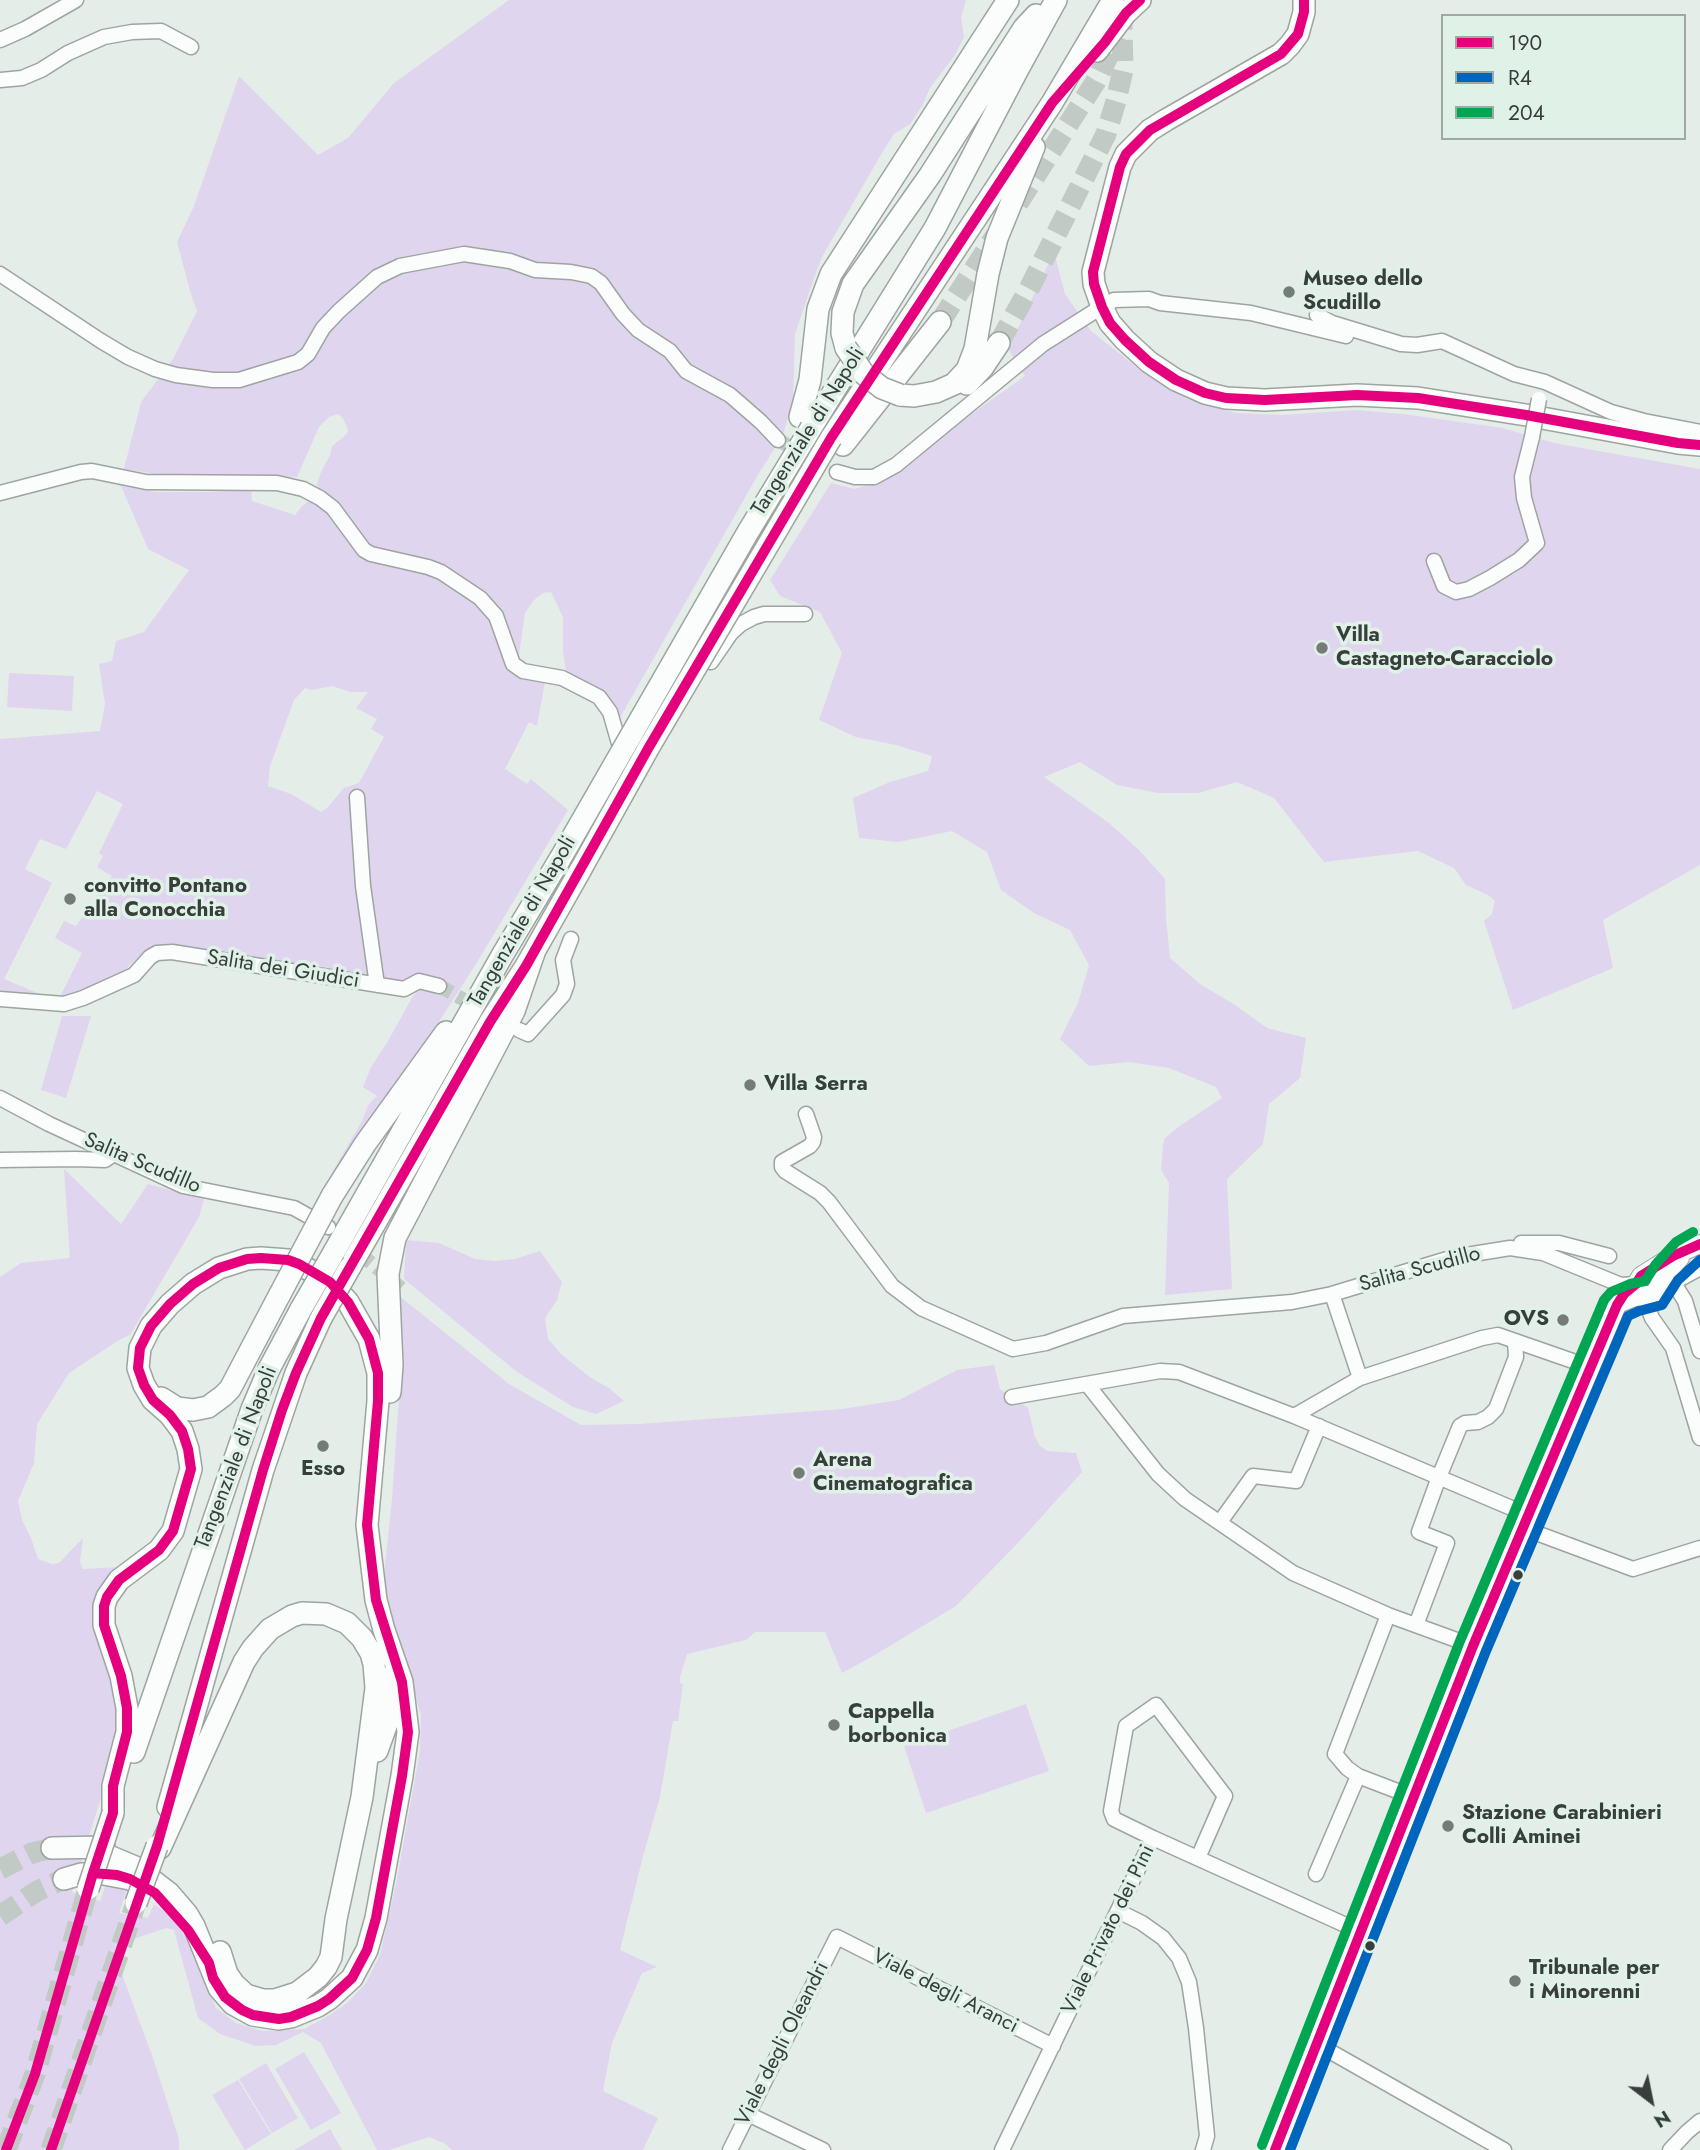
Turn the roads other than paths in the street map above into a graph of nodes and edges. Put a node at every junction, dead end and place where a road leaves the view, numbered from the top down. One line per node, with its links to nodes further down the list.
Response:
1 (76, 0): 9 (street)
2 (1008, 0): 23 (highway)
3 (1013, 0): 20 (highway)
4 (1048, 0): 20 (highway)
5 (1056, 0): 23 (highway, Tangenziale di Napoli)
6 (1114, 0): 12 (highway, Tangenziale di Napoli)
7 (1140, 0): 12 (highway)
8 (1304, 0): 27 (highway)
9 (0, 40)
10 (191, 47): 11 (street)
11 (0, 80)
12 (1052, 103): 22 (highway); 26 (highway, Tangenziale di Napoli)
13 (0, 274): 25 (street)
14 (1109, 303): 19 (street)
15 (1095, 311): 28 (street)
16 (1317, 314): 19 (street)
17 (940, 322): 26 (highway)
18 (999, 344): 22 (highway)
19 (1417, 345): 21 (street)
20 (846, 348): 22 (highway, bridge)
21 (1545, 382): 24 (street); 30 (street, bridge)
22 (900, 395)
23 (806, 422): 35 (highway, Tangenziale di Napoli, bridge)
24 (1700, 432)
25 (778, 440)
26 (837, 441): 34 (highway, Tangenziale di Napoli, bridge)
27 (1700, 445)
28 (837, 472)
29 (0, 493): 31 (street)
30 (1434, 561)
31 (805, 614)
32 (357, 797): 36 (street)
33 (571, 939): 39 (street)
34 (535, 950): 66 (highway); 71 (highway, Tangenziale di Napoli, bridge)
35 (503, 954): 73 (highway, bridge); 75 (highway, Tangenziale di Napoli, bridge)
36 (377, 985): 37 (street, Salita dei Giudici); 38 (street, Salita dei Giudici)
37 (439, 986)
38 (0, 999)
39 (519, 1030)
40 (0, 1098): 42 (street, Salita Scudillo)
41 (806, 1114): 50 (street, Salita Scudillo)
42 (114, 1154): 43 (street); 44 (street, Salita Scudillo)
43 (0, 1160)
44 (328, 1227)
45 (1510, 1248): 47 (street); 49 (street, Salita Scudillo); 50 (street, Salita Scudillo)
46 (1693, 1248): 49 (main road)
47 (1609, 1256)
48 (1700, 1268): 49 (street)
49 (1654, 1284): 52 (street); 53 (main road); 61 (street)
50 (1332, 1294): 54 (street)
51 (1515, 1342): 53 (street); 54 (street); 62 (street)
52 (1700, 1351)
53 (1590, 1367): 64 (main road)
54 (1360, 1378): 59 (street)
55 (1108, 1380): 56 (street); 58 (street); 59 (street)
56 (1087, 1384): 57 (street); 58 (street)
57 (1012, 1396)
58 (1102, 1402): 63 (street)
59 (1294, 1416): 60 (street)
60 (1319, 1426): 62 (street); 63 (street)
61 (1700, 1437)
62 (1438, 1477): 64 (street); 68 (street)
63 (1220, 1522): 67 (street)
64 (1525, 1522): 65 (street); 69 (main road)
65 (1700, 1548)
66 (376, 1600): 75 (highway); 88 (highway)
67 (1388, 1615): 68 (street); 72 (street)
68 (1416, 1625): 69 (street)
69 (1473, 1646): 74 (main road)
70 (215, 1684): 71 (highway)
71 (185, 1748): 77 (highway, Tangenziale di Napoli)
72 (1359, 1776): 74 (street); 81 (street)
73 (362, 1797): 77 (highway); 79 (highway)
74 (1413, 1797): 86 (main road)
75 (113, 1813): 83 (highway, Tangenziale di Napoli, bridge)
76 (1153, 1838): 80 (street, Viale Privato dei Pini); 80 (street); 85 (street, Viale Privato dei Pini)
77 (158, 1847): 84 (highway, bridge)
78 (52, 1848): 79 (highway)
79 (92, 1849): 88 (highway)
80 (1198, 1858): 86 (street, Viale Privato dei Pini)
81 (1316, 1874)
82 (64, 1879): 88 (highway)
83 (88, 1889)
84 (136, 1902)
85 (1118, 1910): 90 (street, Viale Privato dei Pini); 96 (street)
86 (1361, 1931): 89 (main road)
87 (837, 1937): 90 (street, Viale degli Aranci); 91 (street, Viale degli Oleandri)
88 (209, 1963)
89 (1317, 2043): 97 (main road); 98 (street)
90 (1052, 2046): 95 (street, Viale Privato dei Pini)
91 (748, 2114): 93 (street, Viale degli Oleandri); 94 (street)
92 (1700, 2121): 99 (street)
93 (730, 2150)
94 (823, 2150)
95 (1002, 2150)
96 (1203, 2150)
97 (1275, 2150)
98 (1504, 2150)
99 (1670, 2150)

